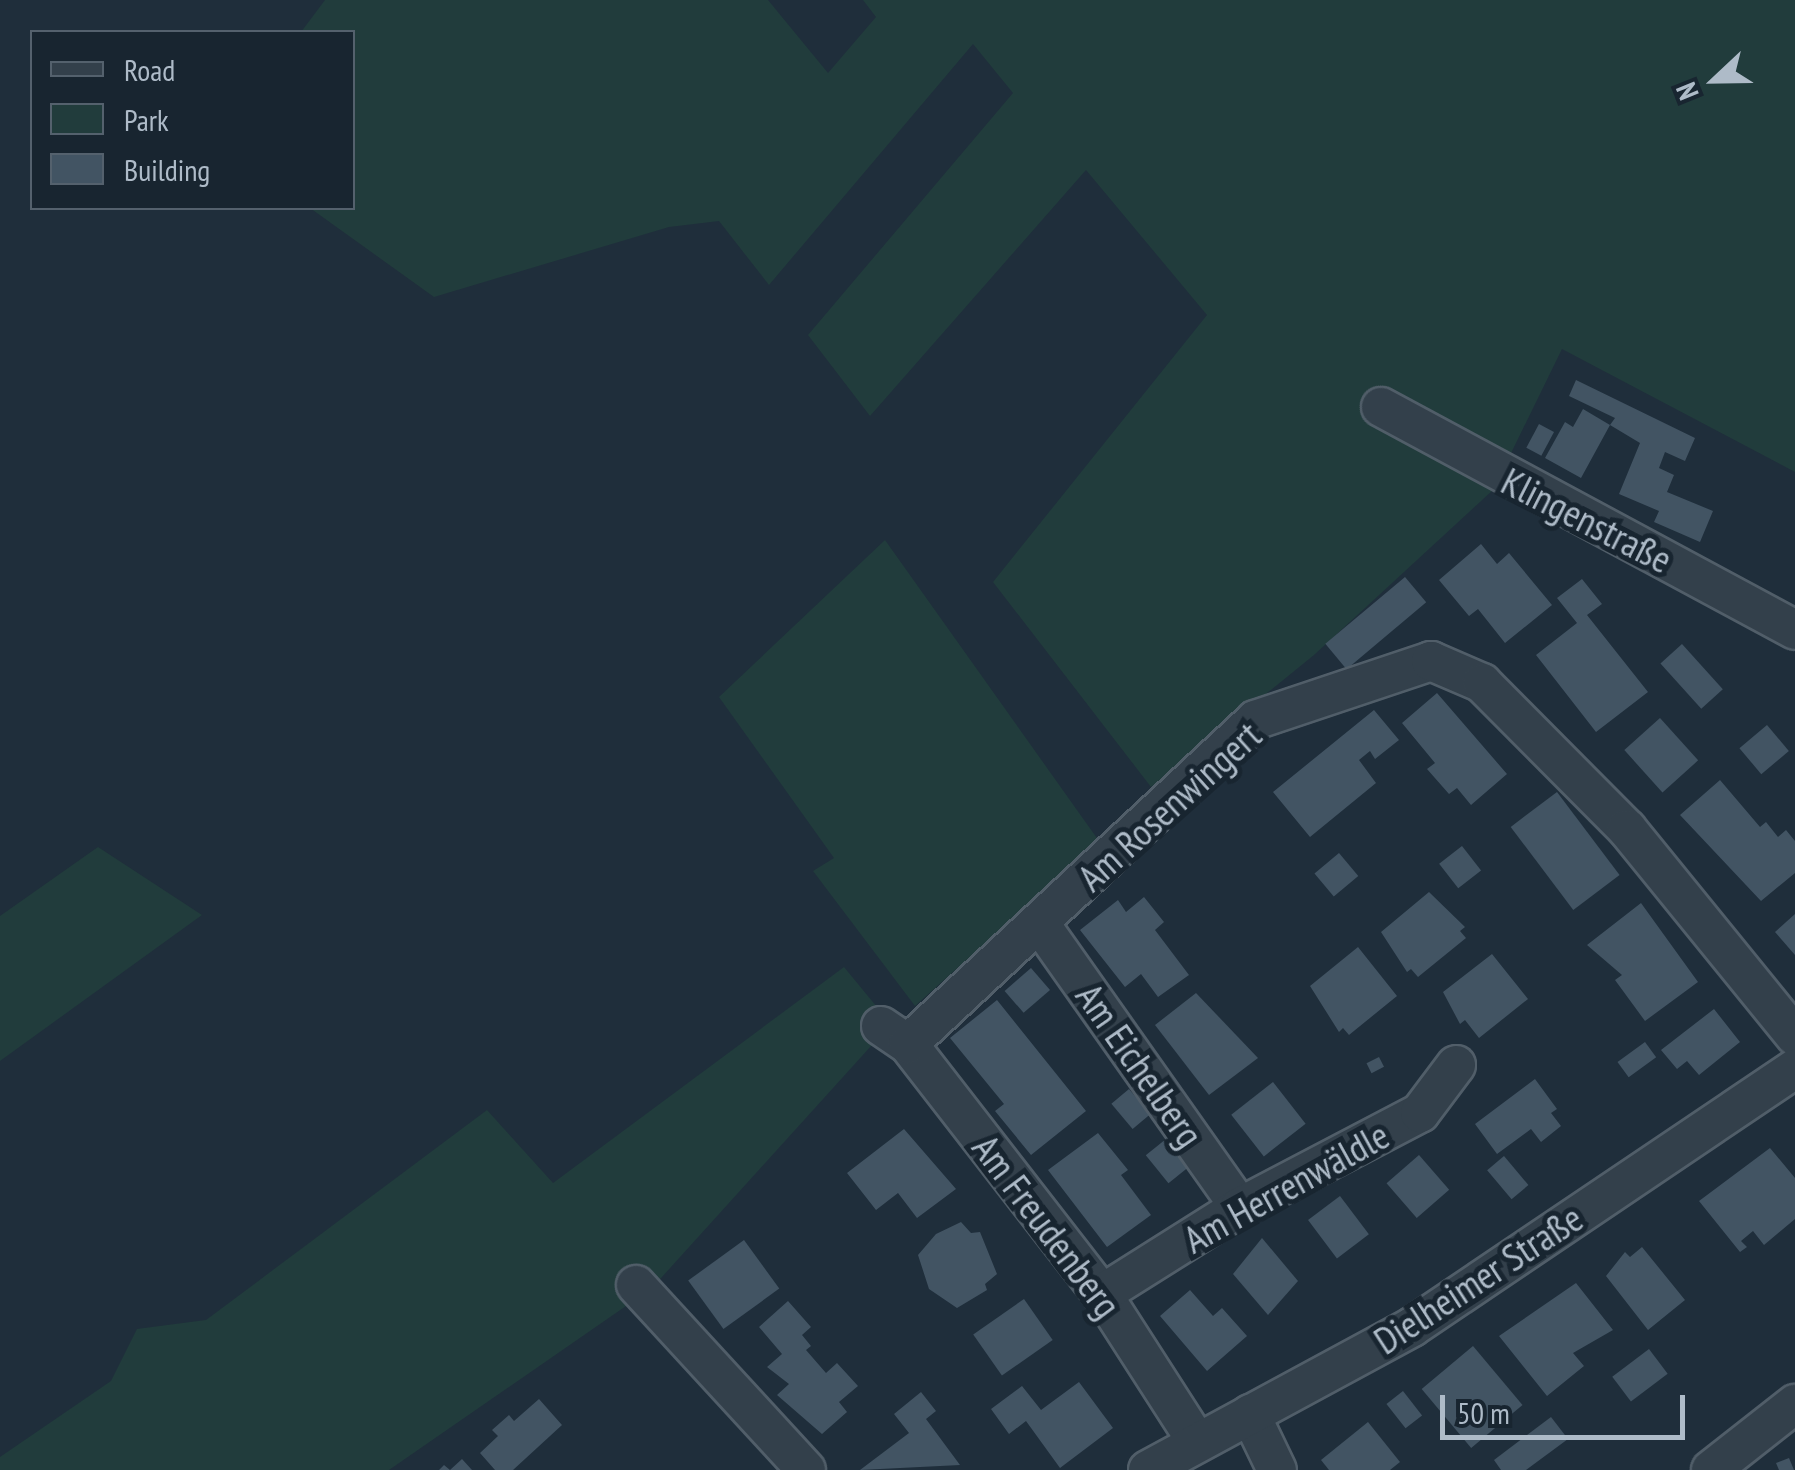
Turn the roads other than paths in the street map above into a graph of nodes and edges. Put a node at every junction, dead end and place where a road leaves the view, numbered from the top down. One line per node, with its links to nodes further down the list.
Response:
1 (1381, 407): 2 (street, Klingenstraße)
2 (1795, 630)
3 (1040, 924): 4 (street, Am Rosenwingert); 5 (street, Am Rosenwingert); 8 (street, Am Eichelberg)
4 (894, 1035): 10 (street, Am Freudenberg)
5 (1795, 1036)
6 (1456, 1065): 8 (street, Am Herrenwäldle)
7 (1795, 1069): 12 (street, Dielheimer Straße)
8 (1240, 1207): 10 (street, Am Herrenwäldle)
9 (636, 1284): 14 (street)
10 (1102, 1294): 13 (street, Am Freudenberg)
11 (1795, 1404): 17 (street)
12 (1250, 1414): 13 (street, Dielheimer Straße); 16 (street)
13 (1197, 1442): 15 (street, Dielheimer Straße)
14 (806, 1470)
15 (1148, 1470)
16 (1277, 1470)
17 (1711, 1470)

